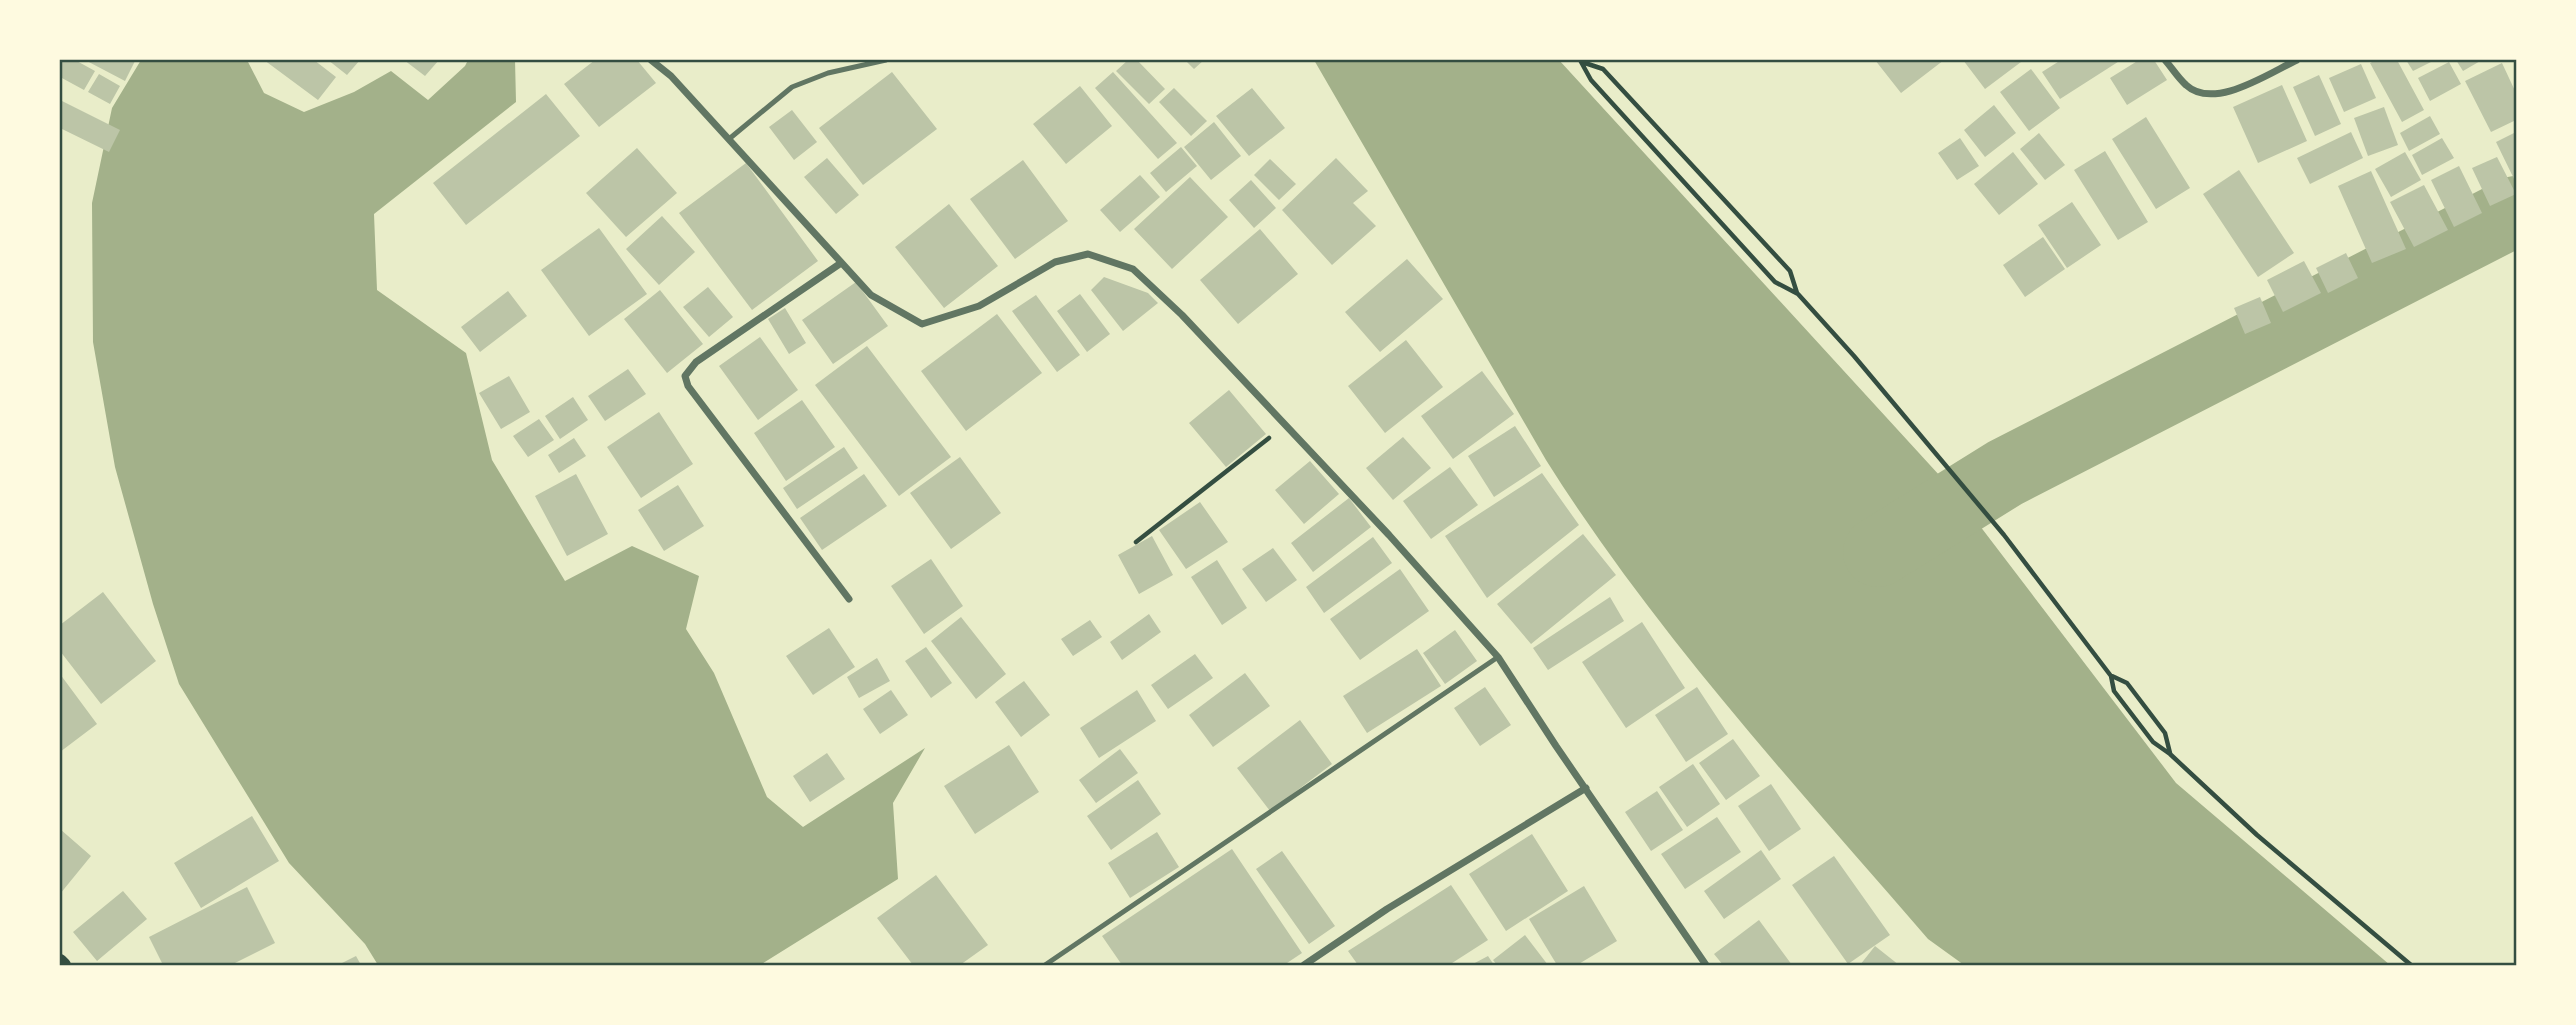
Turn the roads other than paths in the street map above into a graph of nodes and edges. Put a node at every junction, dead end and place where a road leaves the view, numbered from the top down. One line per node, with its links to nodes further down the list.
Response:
1 (651, 60): 5 (street)
2 (886, 60): 5 (lane)
3 (2165, 60): 4 (street)
4 (2297, 60)
5 (729, 139): 6 (street)
6 (841, 263): 7 (street); 8 (street)
7 (849, 599)
8 (1498, 657): 9 (street); 12 (lane)
9 (1586, 788): 13 (street); 14 (street)
10 (60, 961): 11 (main road)
11 (64, 965)
12 (1045, 965)
13 (1304, 965)
14 (1706, 965)

